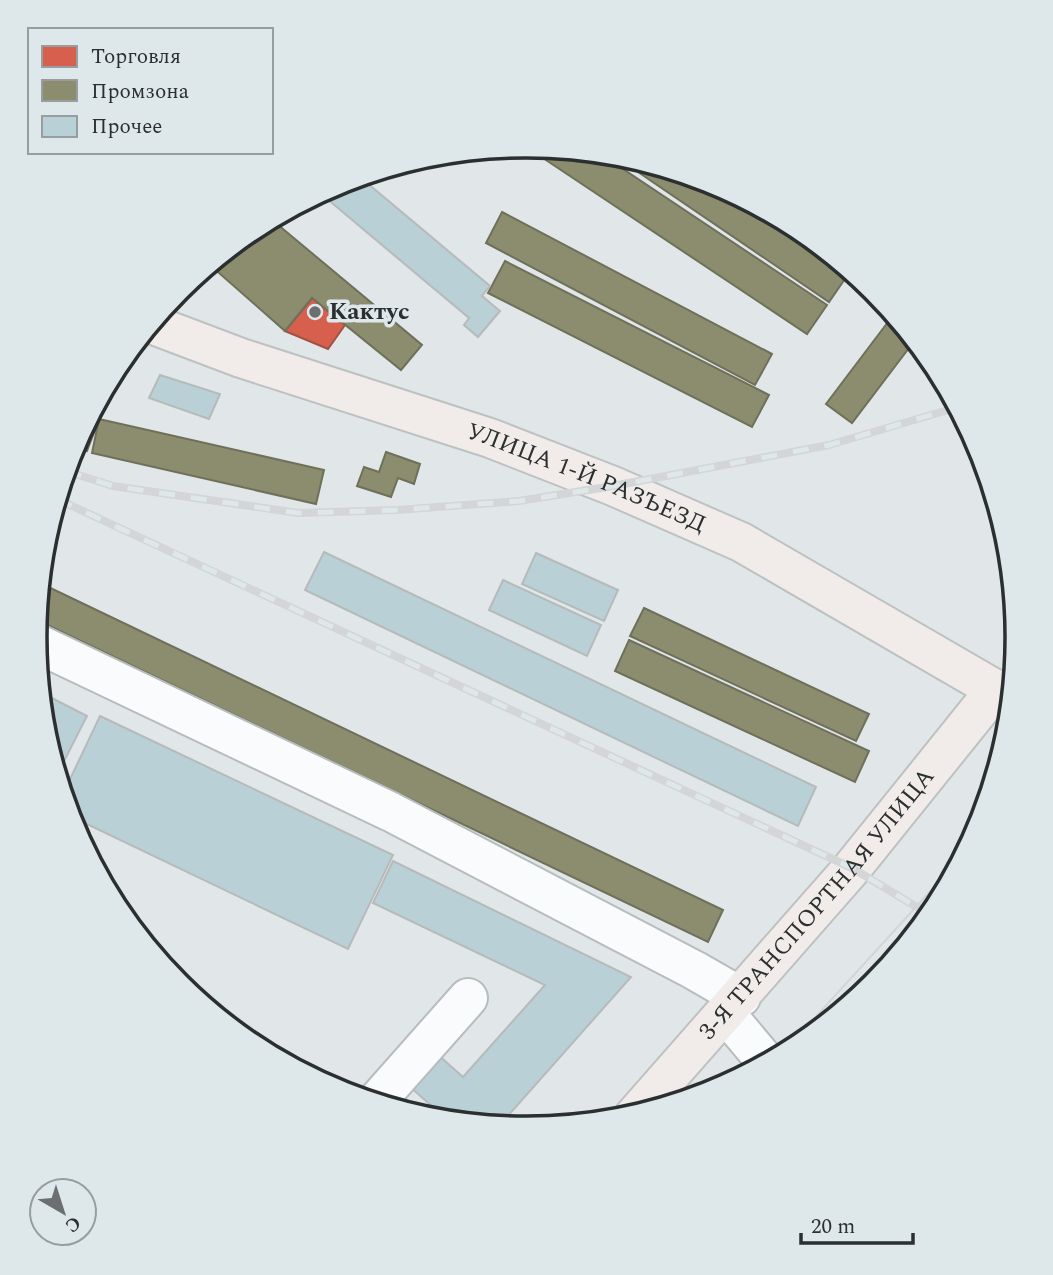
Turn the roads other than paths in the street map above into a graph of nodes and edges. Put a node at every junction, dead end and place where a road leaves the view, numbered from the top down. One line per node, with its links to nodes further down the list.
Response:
1 (161, 328): 3 (main road, УЛИЦА 1-Й РАЗЪЕЗД)
2 (47, 648): 6 (lane)
3 (1003, 693)
4 (1002, 696): 6 (main road, 3-Я ТРАНСПОРТНАЯ УЛИЦА)
5 (468, 998): 8 (lane)
6 (733, 1006): 7 (lane); 9 (main road, 3-Я ТРАНСПОРТНАЯ УЛИЦА)
7 (762, 1055)
8 (383, 1094)
9 (648, 1101)

